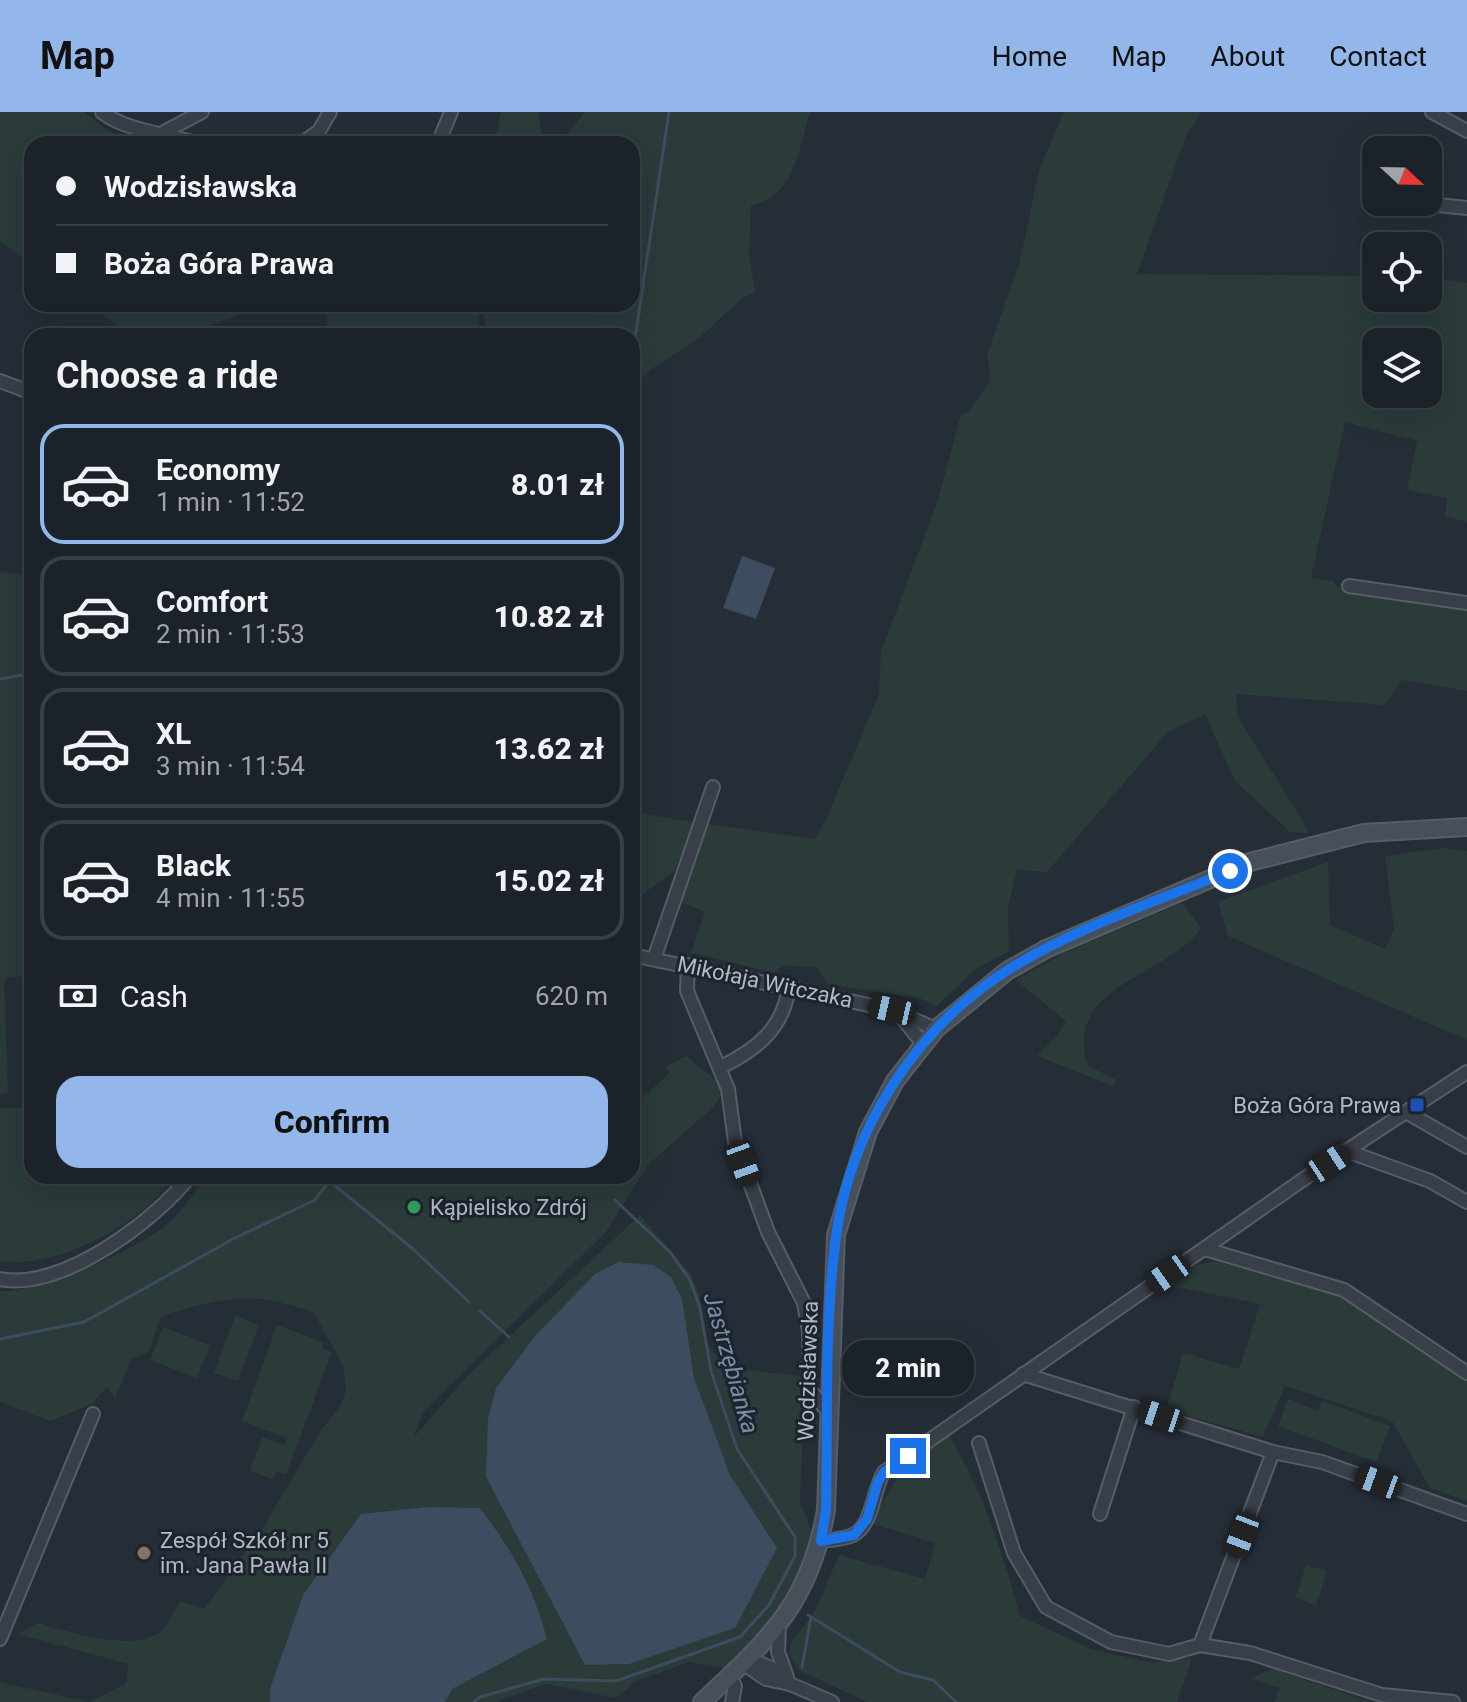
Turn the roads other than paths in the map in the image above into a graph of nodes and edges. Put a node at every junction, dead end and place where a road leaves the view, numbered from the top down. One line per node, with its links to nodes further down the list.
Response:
1 (102, 112): 7 (street)
2 (202, 112): 7 (street)
3 (330, 112): 9 (street)
4 (451, 112): 10 (street)
5 (1432, 112): 6 (street)
6 (1467, 131)
7 (164, 132): 8 (street)
8 (175, 136)
9 (312, 136)
10 (441, 136)
11 (1442, 205): 12 (street)
12 (1467, 208)
13 (0, 381): 14 (street)
14 (24, 390)
15 (1349, 586): 16 (street)
16 (1467, 603)
17 (713, 787): 20 (street)
18 (1467, 827): 24 (main road, Wodzisławska)
19 (640, 956): 20 (street, Mikołaja Witczaka)
20 (654, 959): 21 (street, Mikołaja Witczaka)
21 (688, 965): 22 (street, Mikołaja Witczaka); 26 (street)
22 (789, 987): 23 (street, Mikołaja Witczaka); 26 (street)
23 (898, 1013): 24 (street, Mikołaja Witczaka); 25 (street)
24 (936, 1029): 25 (main road, Wodzisławska)
25 (923, 1044): 38 (main road, Wodzisławska)
26 (721, 1067): 38 (street)
27 (1467, 1072): 28 (street)
28 (1406, 1112): 29 (street); 30 (street)
29 (1467, 1147)
30 (1347, 1151): 32 (street); 33 (street)
31 (183, 1184): 34 (street)
32 (1467, 1202)
33 (1205, 1249): 35 (street); 36 (street)
34 (0, 1279)
35 (1467, 1373)
36 (1023, 1374): 37 (street); 44 (street)
37 (1134, 1407): 41 (street); 42 (street)
38 (829, 1413): 44 (main road, Wodzisławska)
39 (93, 1414): 46 (street)
40 (979, 1443): 47 (street)
41 (1273, 1452): 43 (street); 47 (street)
42 (1100, 1514)
43 (1467, 1514)
44 (821, 1541): 45 (main road, Wodzisławska)
45 (779, 1625): 48 (main road, Wodzisławska); 50 (street)
46 (0, 1639)
47 (1200, 1645): 54 (street)
48 (747, 1662): 49 (main road, Wodzisławska); 50 (street)
49 (730, 1677): 51 (main road, Wodzisławska); 52 (street)
50 (790, 1684): 53 (street)
51 (702, 1702)
52 (732, 1702)
53 (832, 1702)
54 (1453, 1702)

